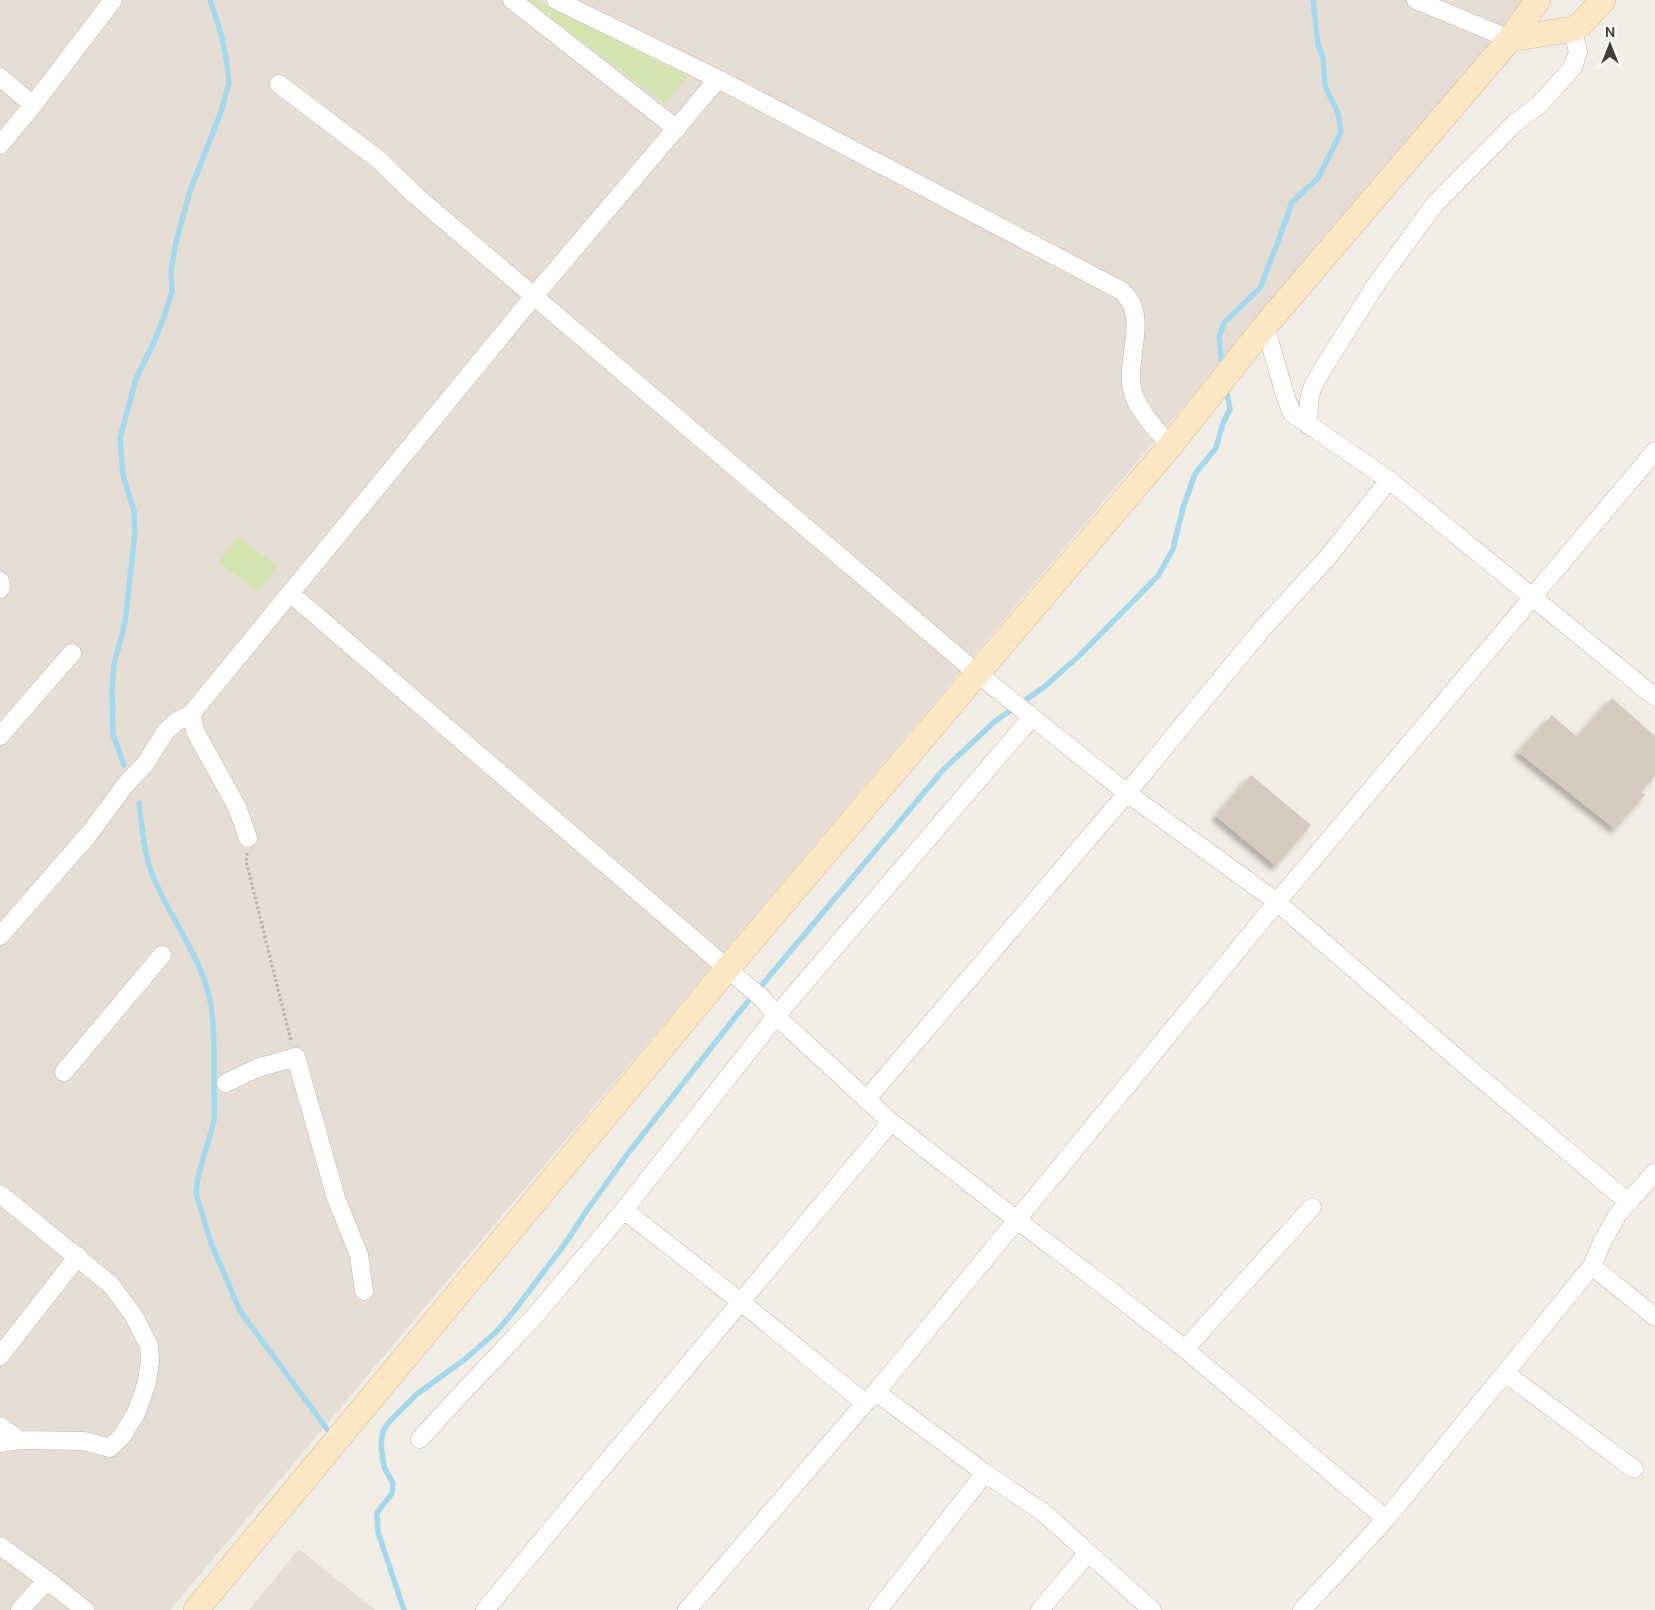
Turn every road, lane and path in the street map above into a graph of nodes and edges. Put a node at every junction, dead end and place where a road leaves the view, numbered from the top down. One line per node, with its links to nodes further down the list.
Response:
1 (113, 0): 12 (street)
2 (512, 0): 13 (street)
3 (556, 0): 10 (street)
4 (1416, 0): 8 (street)
5 (1538, 0): 8 (street)
6 (1603, 0): 7 (street)
7 (1573, 29): 8 (street); 17 (street)
8 (1510, 39): 16 (street)
9 (0, 77): 12 (street)
10 (718, 79): 13 (street); 18 (street)
11 (279, 84): 15 (street)
12 (33, 105): 14 (street)
13 (676, 129): 15 (street)
14 (0, 145)
15 (534, 296): 23 (street); 26 (street)
16 (1266, 326): 17 (street); 18 (street)
17 (1308, 425): 20 (street)
18 (1170, 446): 26 (street)
19 (1655, 451): 24 (street)
20 (1389, 480): 24 (street); 31 (street)
21 (0, 581): 22 (street)
22 (0, 589)
23 (290, 593): 28 (street); 36 (street)
24 (1532, 596): 27 (street); 33 (street)
25 (72, 654): 30 (street)
26 (977, 673): 29 (street); 36 (street)
27 (1655, 697)
28 (191, 714): 32 (street); 34 (street)
29 (1032, 717): 31 (street); 37 (street)
30 (0, 736)
31 (1127, 793): 33 (street); 41 (street)
32 (248, 838): 38 (path)
33 (1277, 902): 45 (street); 48 (street)
34 (0, 936)
35 (162, 955): 39 (street)
36 (727, 969): 37 (street); 70 (street)
37 (776, 1016): 41 (street); 47 (street)
38 (296, 1057): 40 (street); 51 (street)
39 (64, 1072)
40 (226, 1083)
41 (866, 1100): 42 (street)
42 (891, 1122): 48 (street); 52 (street)
43 (1655, 1172): 45 (street)
44 (0, 1194): 49 (street)
45 (1628, 1202): 50 (street)
46 (1312, 1207): 54 (street)
47 (624, 1210): 52 (street); 59 (street)
48 (1016, 1220): 54 (street); 57 (street)
49 (78, 1256): 55 (street); 60 (street)
50 (1592, 1266): 53 (street); 56 (street)
51 (364, 1292)
52 (741, 1302): 57 (street); 71 (street)
53 (1655, 1316)
54 (1185, 1349): 64 (street)
55 (0, 1356)
56 (1505, 1373): 62 (street); 64 (street)
57 (871, 1398): 63 (street); 72 (street)
58 (0, 1426): 60 (street)
59 (420, 1439)
60 (19, 1440): 61 (street)
61 (0, 1443)
62 (1634, 1469)
63 (985, 1473): 66 (street); 73 (street)
64 (1386, 1519): 76 (street)
65 (0, 1546): 67 (street)
66 (1088, 1553): 74 (street); 75 (street)
67 (47, 1580): 68 (street); 69 (street)
68 (20, 1610)
69 (85, 1610)
70 (196, 1610)
71 (485, 1610)
72 (687, 1610)
73 (878, 1610)
74 (1040, 1610)
75 (1152, 1610)
76 (1302, 1610)

